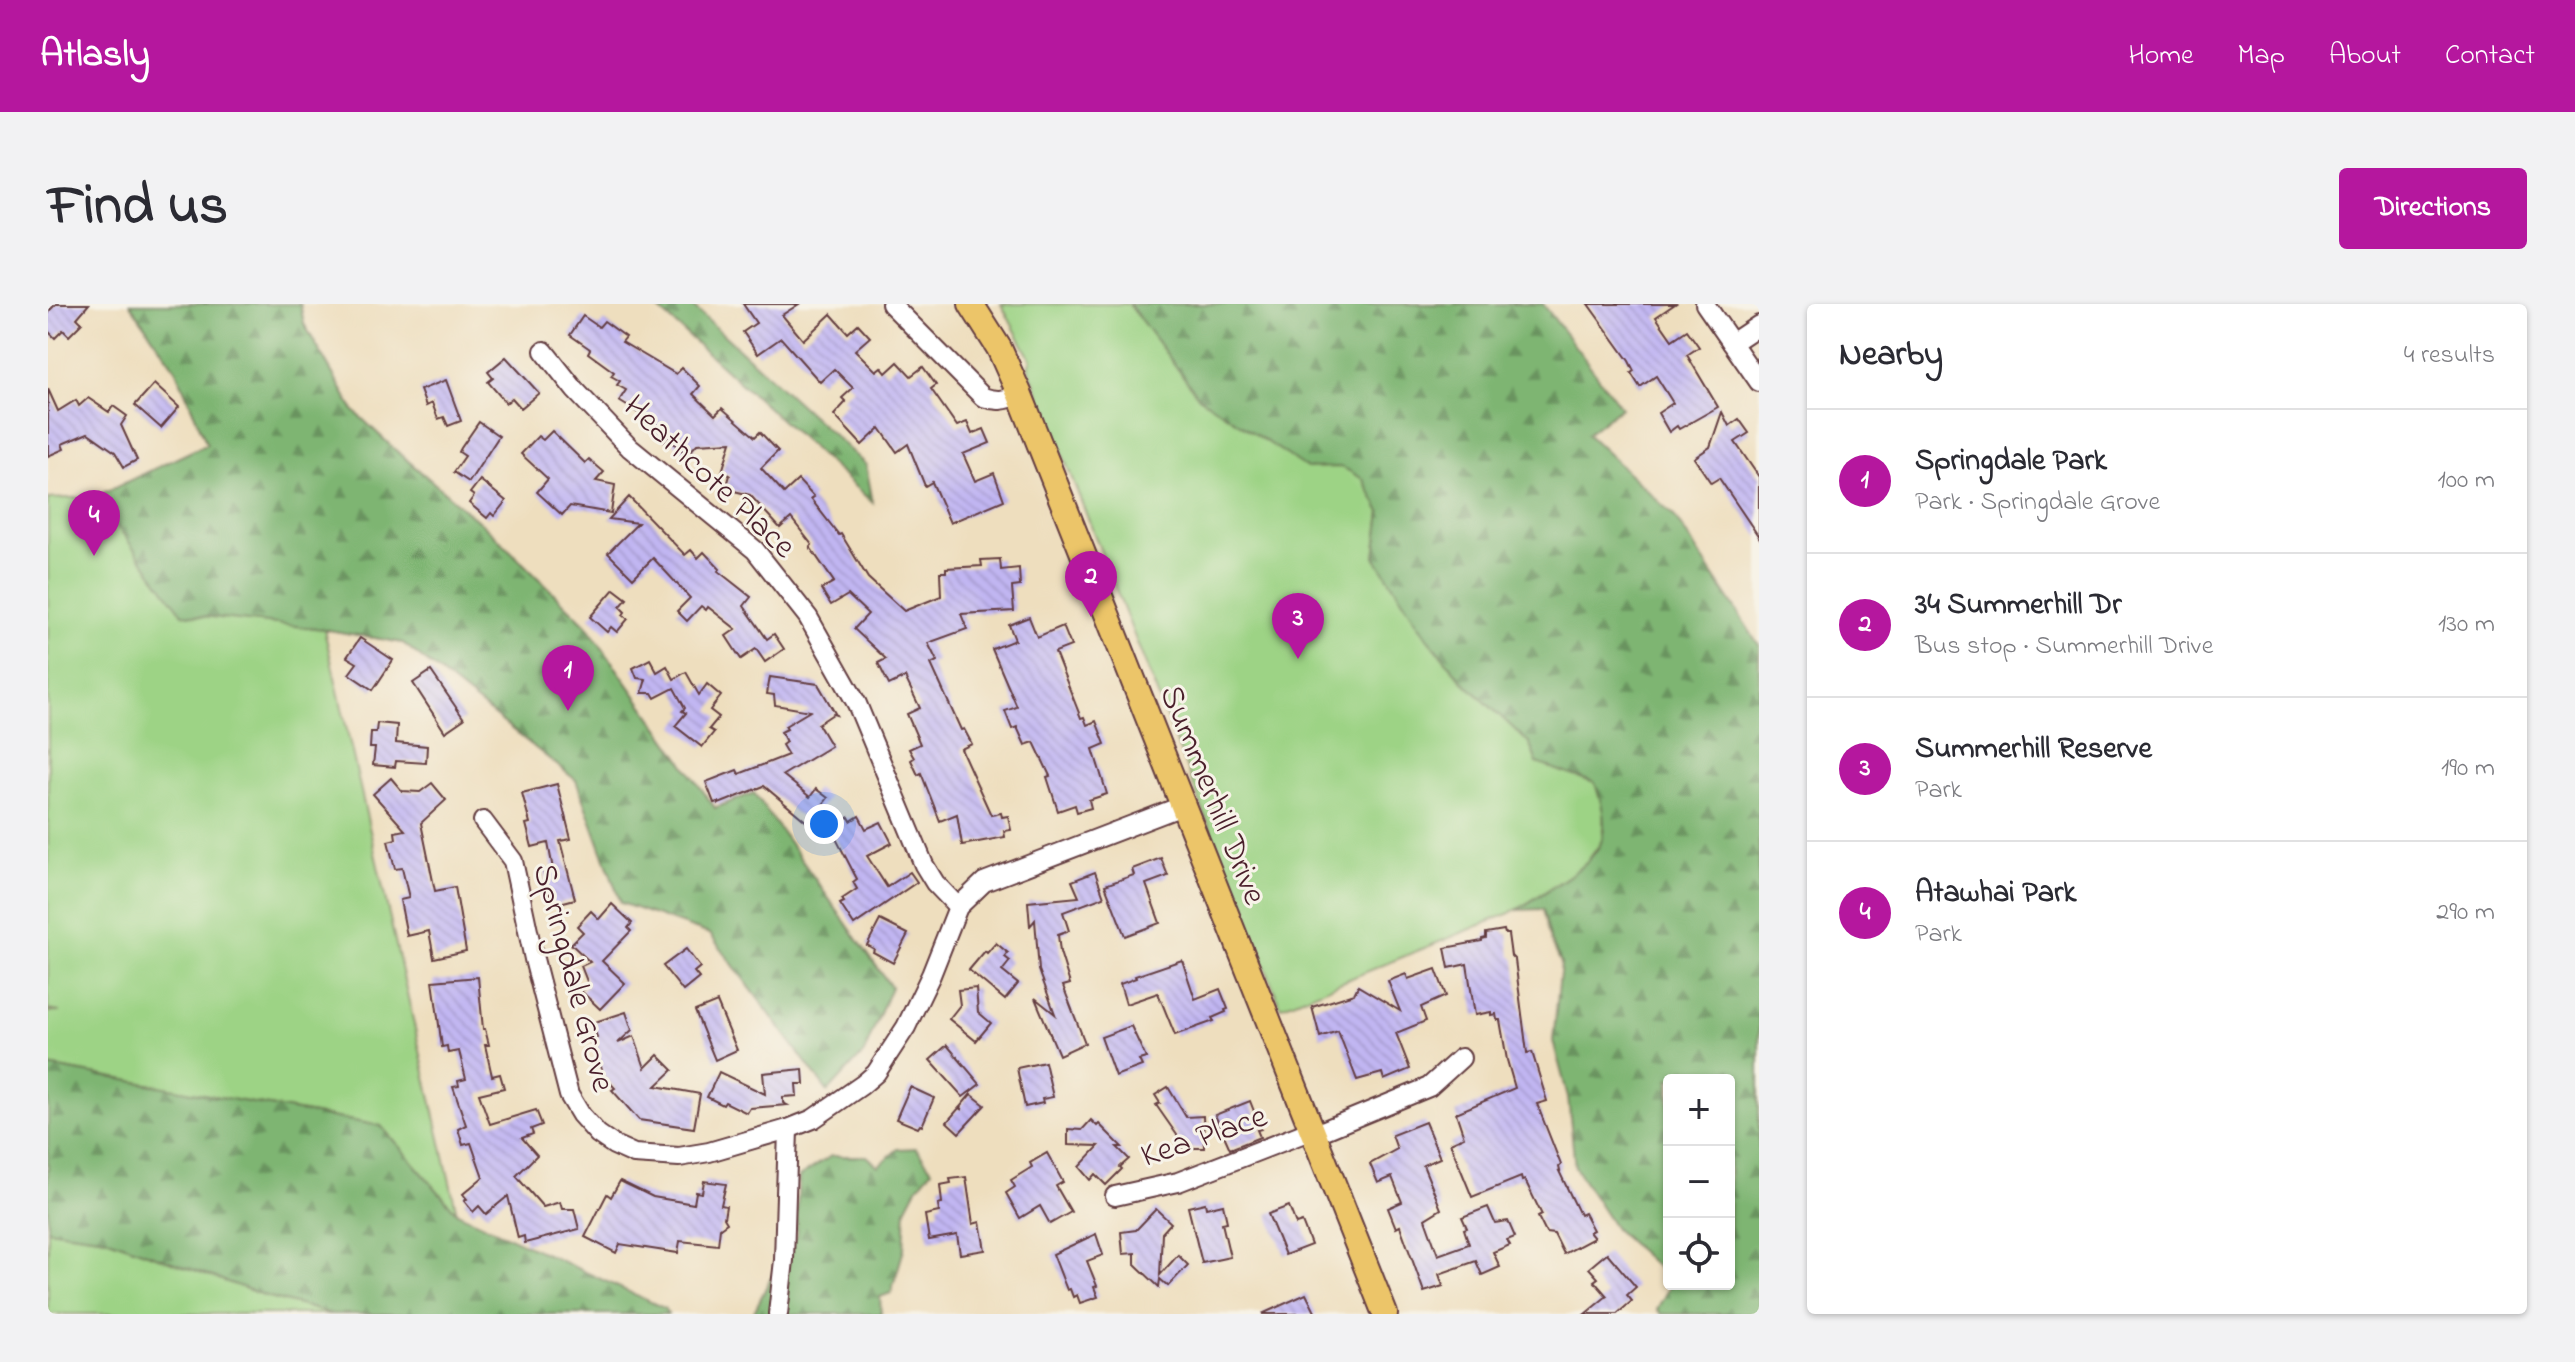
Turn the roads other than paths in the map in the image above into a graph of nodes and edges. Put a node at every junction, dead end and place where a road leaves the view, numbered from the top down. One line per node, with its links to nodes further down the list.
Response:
1 (891, 304): 8 (street)
2 (971, 304): 8 (main road, Summerhill Drive)
3 (1705, 304): 5 (street)
4 (1759, 325): 5 (street)
5 (1732, 343): 7 (street)
6 (544, 351): 11 (street, Heathcote Place)
7 (1759, 382)
8 (1020, 395): 9 (main road, Summerhill Drive)
9 (1182, 806): 11 (street, Springdale Grove); 14 (main road, Summerhill Drive)
10 (483, 821): 13 (street, Springdale Grove)
11 (958, 907): 13 (street, Springdale Grove)
12 (1461, 1058): 14 (street, Kea Place)
13 (788, 1129): 16 (street)
14 (1313, 1132): 15 (street, Kea Place); 17 (main road, Summerhill Drive)
15 (1115, 1196)
16 (778, 1314)
17 (1385, 1314)

